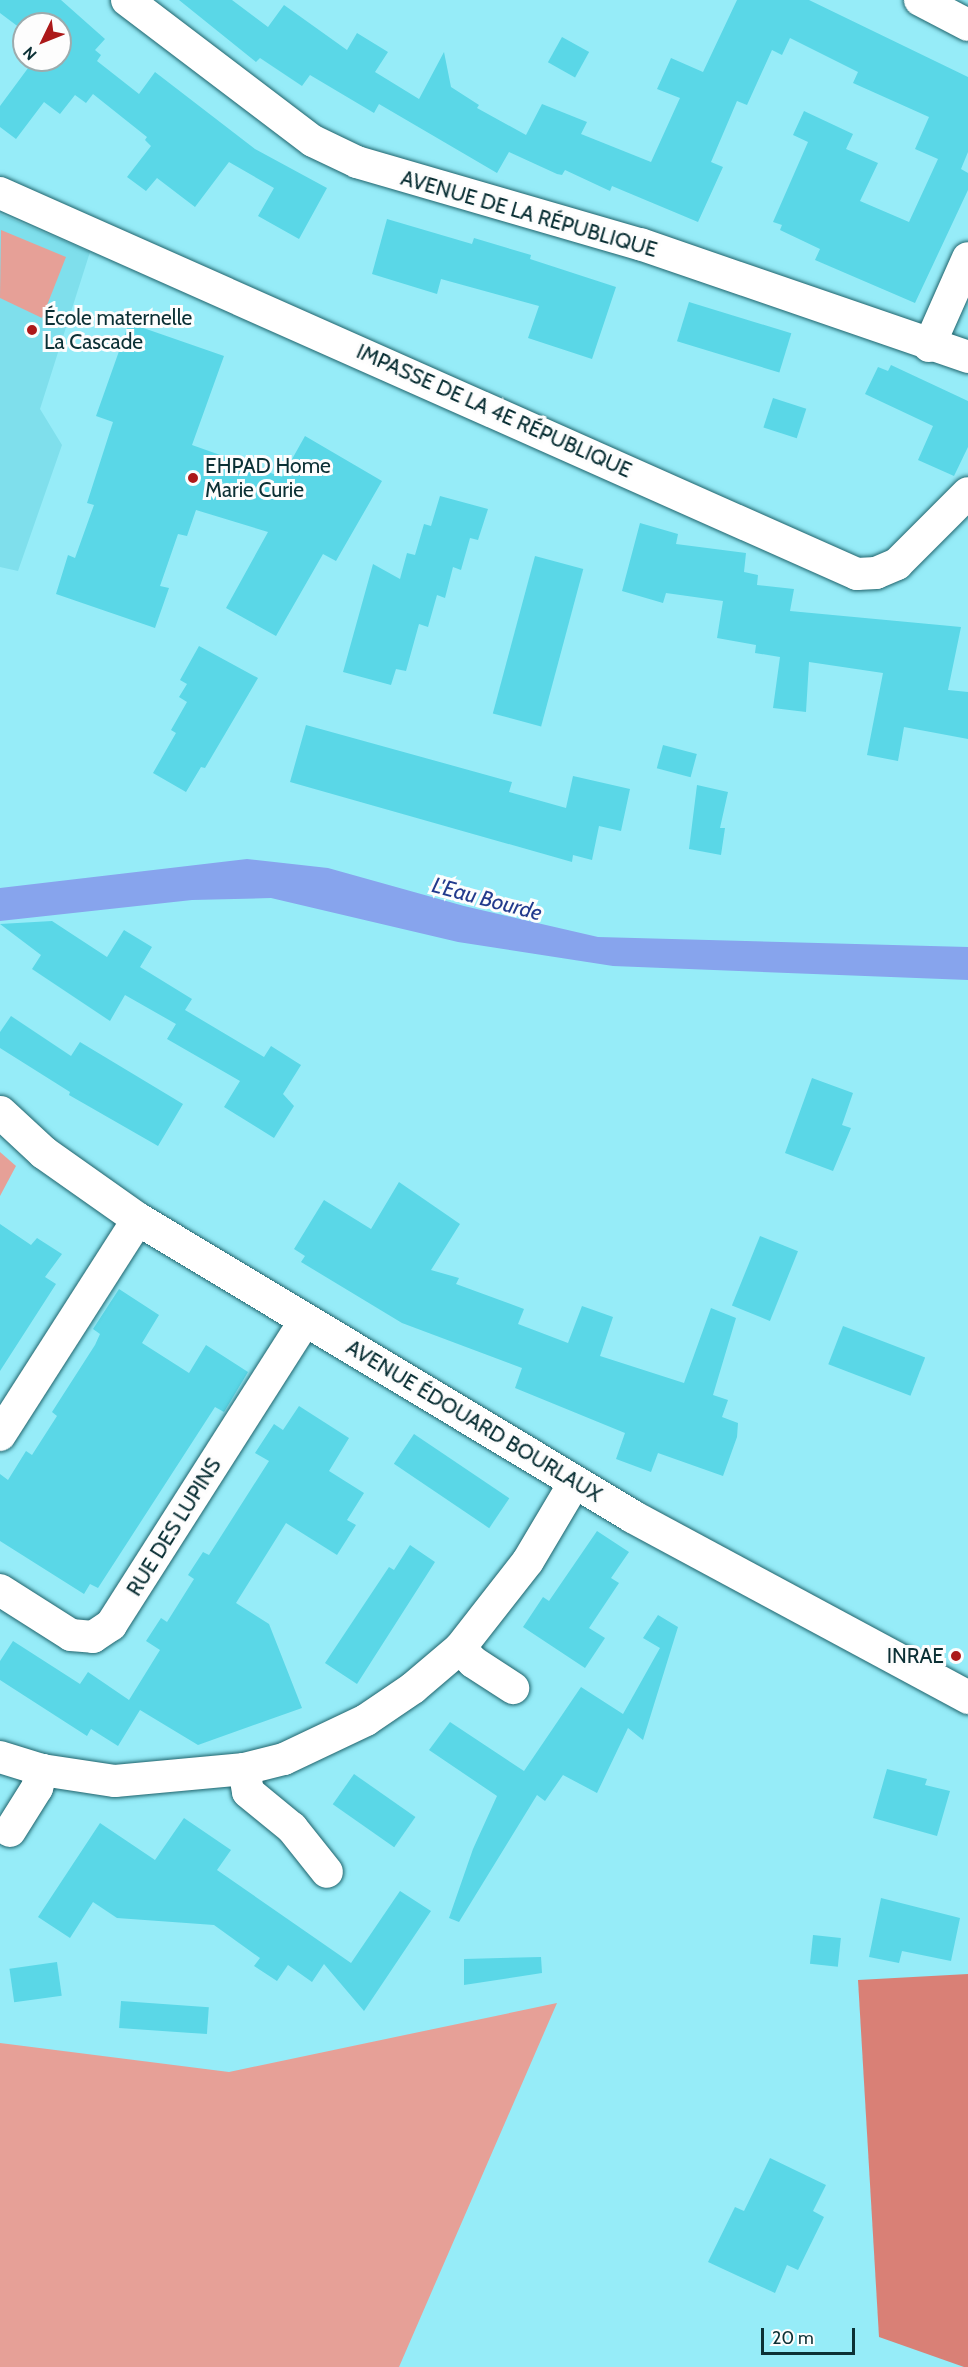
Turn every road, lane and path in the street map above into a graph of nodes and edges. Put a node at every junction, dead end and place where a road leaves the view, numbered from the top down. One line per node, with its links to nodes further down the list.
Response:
1 (127, 0): 6 (street, AVENUE DE LA RÉPUBLIQUE)
2 (920, 0): 3 (street)
3 (968, 25)
4 (0, 193): 8 (street, IMPASSE DE LA 4E RÉPUBLIQUE)
5 (968, 258): 6 (street)
6 (929, 346): 7 (street, AVENUE DE LA RÉPUBLIQUE)
7 (968, 357)
8 (968, 493)
9 (0, 1112): 10 (street, AVENUE ÉDOUARD BOURLAUX)
10 (138, 1219): 11 (street, AVENUE ÉDOUARD BOURLAUX); 12 (street)
11 (305, 1320): 13 (street, AVENUE ÉDOUARD BOURLAUX); 14 (street, RUE DES LUPINS)
12 (0, 1435)
13 (575, 1482): 15 (street); 17 (street, AVENUE ÉDOUARD BOURLAUX)
14 (0, 1590)
15 (460, 1648): 16 (street); 19 (street)
16 (513, 1688)
17 (968, 1697)
18 (0, 1757): 20 (street)
19 (243, 1769): 20 (street); 22 (street)
20 (42, 1770): 21 (street)
21 (10, 1831)
22 (327, 1872)

